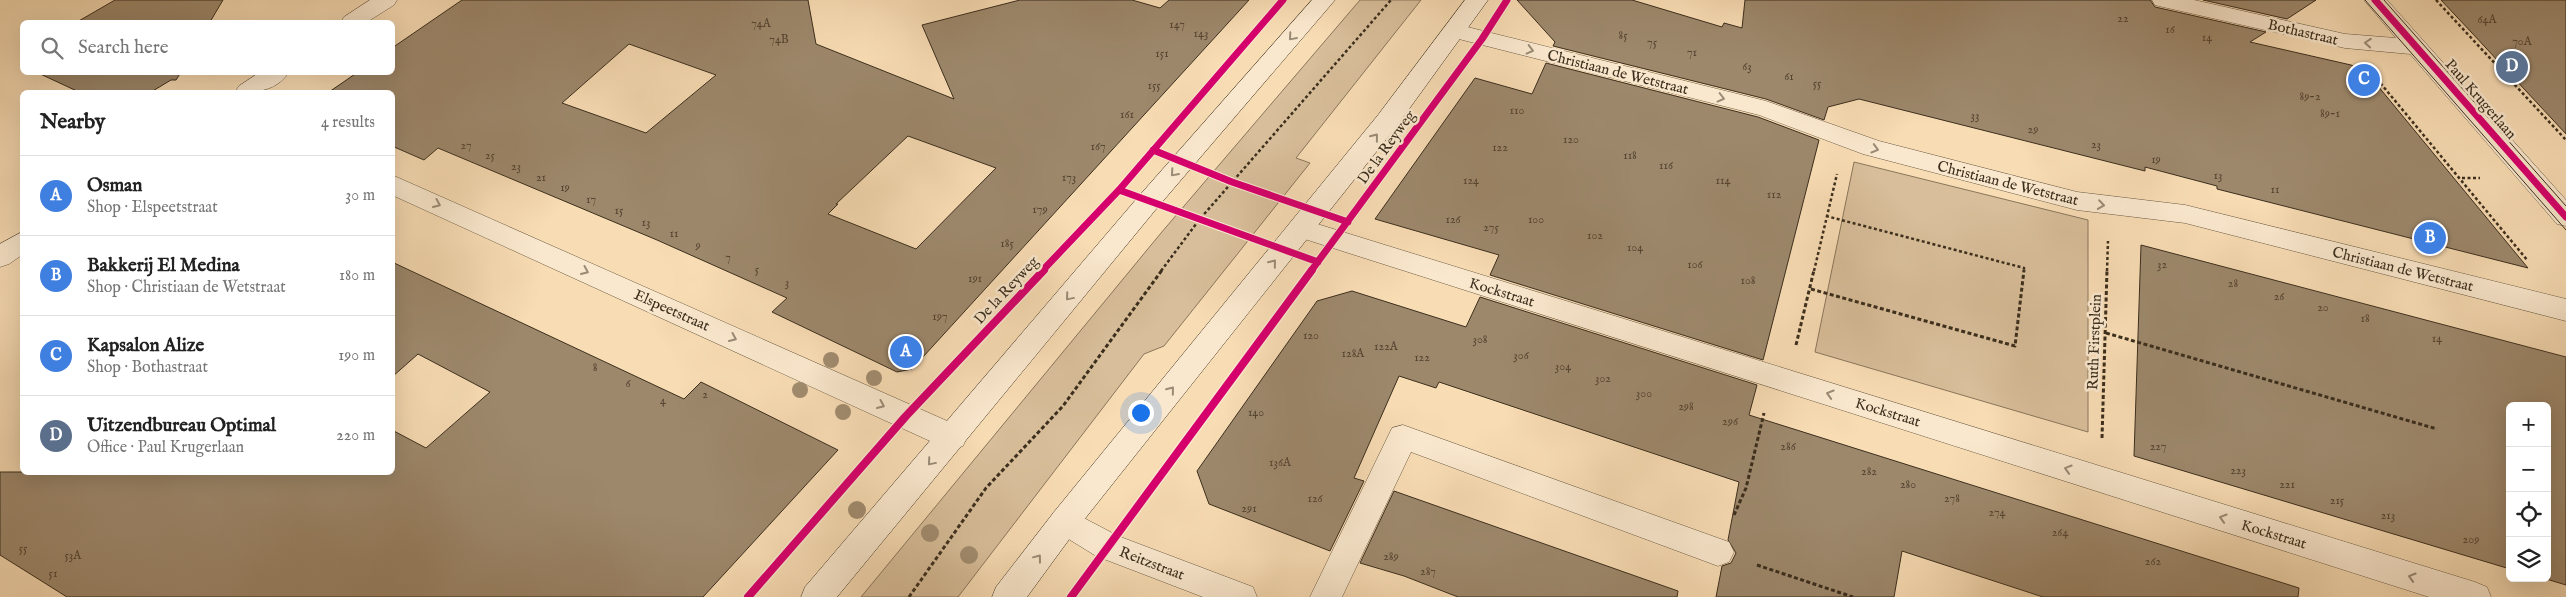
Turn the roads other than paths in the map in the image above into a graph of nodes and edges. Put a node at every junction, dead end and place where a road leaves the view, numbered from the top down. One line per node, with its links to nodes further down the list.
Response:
1 (386, 0): 6 (street)
2 (1324, 0): 17 (street, one-way to 17)
3 (1477, 0): 7 (street, De la Reyweg)
4 (2163, 0): 8 (street, Bothastraat, one-way to 4)
5 (2375, 0): 8 (street, Paul Krugerlaan)
6 (355, 20)
7 (1455, 32): 13 (street, De la Reyweg, one-way to 7); 16 (street, Christiaan de Wetstraat, one-way to 16)
8 (2416, 46): 12 (street, Paul Krugerlaan)
9 (272, 75): 10 (street)
10 (250, 90)
11 (395, 185): 17 (street, Elspeetstraat, one-way to 17)
12 (2566, 217)
13 (1301, 228): 18 (street, De la Reyweg, one-way to 13); 24 (street, Kockstraat, one-way to 13)
14 (20, 243): 15 (street)
15 (0, 257)
16 (2566, 310)
17 (952, 437): 20 (street, one-way to 20)
18 (1065, 521): 21 (street, De la Reyweg, one-way to 18); 22 (street, Reitzstraat)
19 (1718, 552): 23 (street)
20 (816, 597)
21 (1008, 597)
22 (1241, 597)
23 (1326, 597)
24 (2475, 597)

